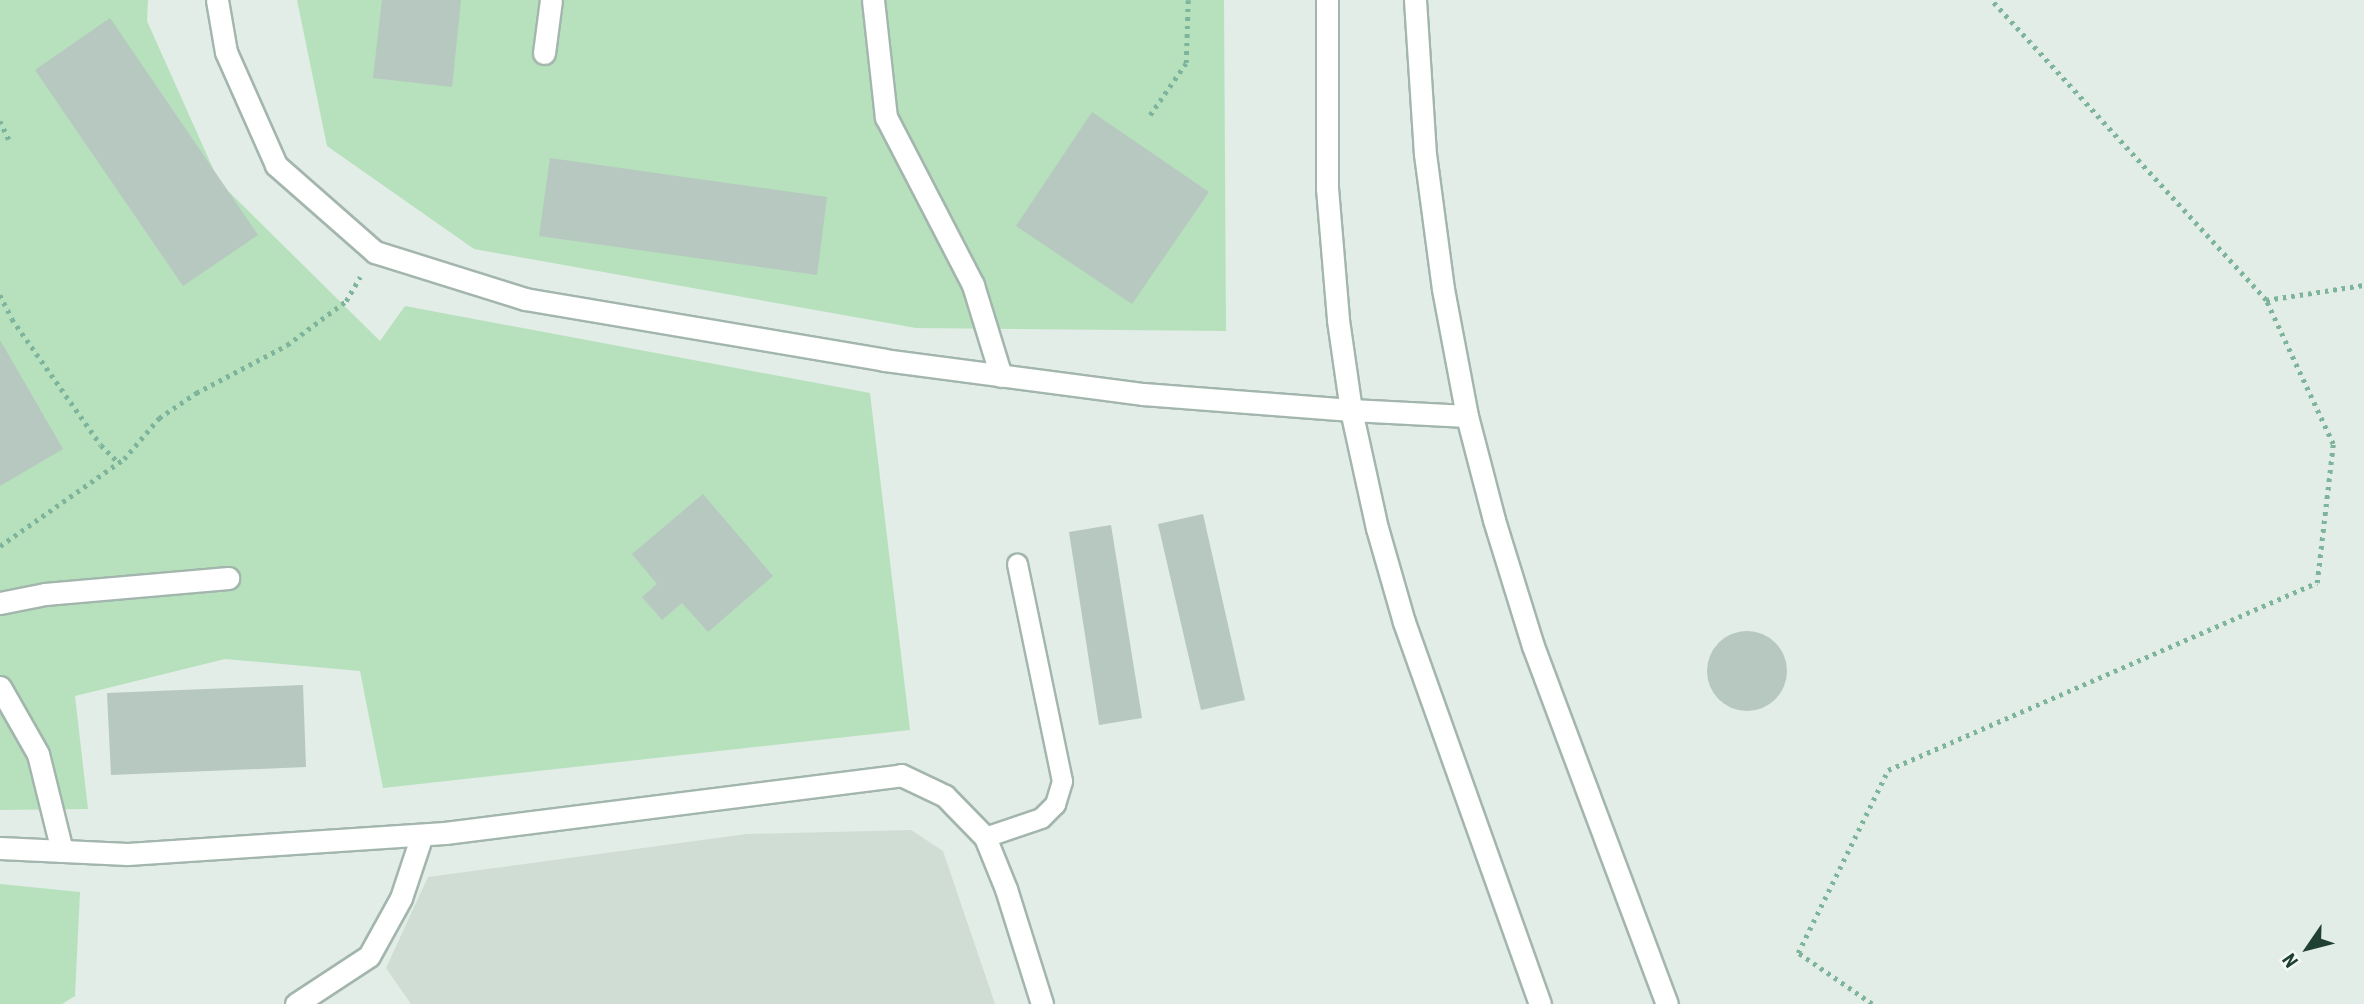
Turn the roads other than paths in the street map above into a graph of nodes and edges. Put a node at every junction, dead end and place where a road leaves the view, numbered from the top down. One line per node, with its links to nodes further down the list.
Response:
1 (217, 0): 7 (street)
2 (551, 0): 6 (street)
3 (873, 0): 7 (street)
4 (1327, 0): 8 (street)
5 (1415, 0): 9 (street)
6 (544, 53)
7 (1001, 376): 8 (street)
8 (1352, 411): 9 (street); 20 (street)
9 (1467, 415): 21 (street)
10 (1017, 564): 15 (lane)
11 (228, 578): 12 (street)
12 (0, 603)
13 (0, 687): 17 (street)
14 (422, 835): 15 (street); 17 (street); 18 (street)
15 (985, 837): 19 (street)
16 (0, 848): 17 (street)
17 (62, 851)
18 (296, 1004)
19 (1042, 1004)
20 (1540, 1004)
21 (1667, 1004)

